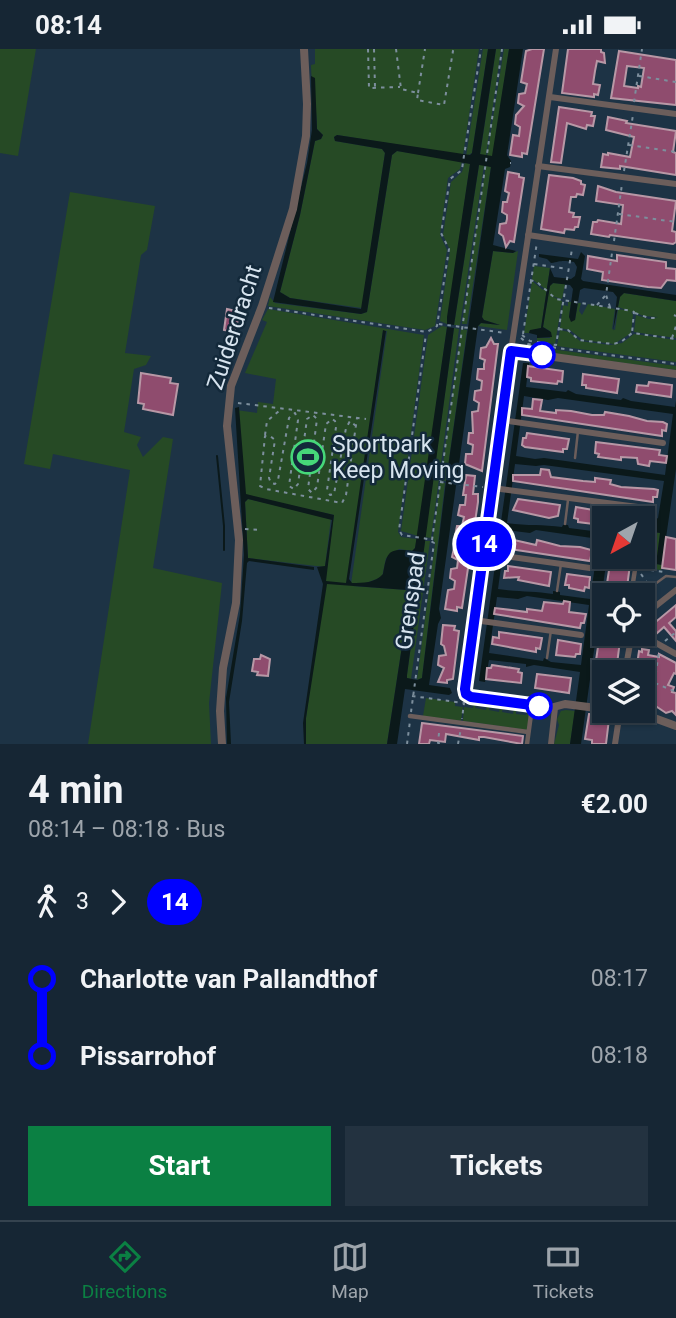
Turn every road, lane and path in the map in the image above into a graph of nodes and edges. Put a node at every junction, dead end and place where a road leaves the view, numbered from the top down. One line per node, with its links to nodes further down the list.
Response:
1 (304, 49): 37 (street, Zuiderdracht)
2 (368, 49): 14 (path)
3 (374, 49): 14 (path)
4 (396, 49): 13 (path)
5 (425, 49): 15 (path)
6 (450, 49): 15 (path)
7 (481, 49): 41 (path)
8 (502, 49): 43 (path)
9 (556, 49): 16 (street)
10 (642, 49): 11 (path)
11 (638, 76): 12 (path); 17 (path)
12 (676, 82)
13 (401, 87): 14 (path); 15 (path)
14 (375, 88)
15 (418, 93)
16 (550, 97): 17 (street); 21 (street)
17 (634, 108): 18 (street); 19 (path)
18 (676, 114)
19 (628, 145): 20 (path); 22 (path)
20 (676, 152)
21 (538, 166): 22 (street); 26 (street)
22 (623, 177): 23 (street); 24 (path)
23 (676, 184)
24 (618, 213): 25 (path); 28 (path)
25 (676, 222)
26 (528, 235): 27 (street); 47 (street)
27 (538, 236): 28 (street); 31 (path)
28 (613, 248): 30 (street); 34 (path)
29 (570, 254): 32 (path)
30 (676, 257)
31 (533, 264): 32 (path); 33 (path)
32 (568, 269): 35 (path)
33 (530, 280): 35 (path); 44 (path)
34 (606, 294): 36 (path); 38 (path)
35 (563, 300): 36 (path); 44 (path)
36 (597, 305): 38 (path)
37 (262, 306): 45 (path); 52 (street, Zuiderdracht)
38 (612, 307): 39 (path)
39 (634, 312): 40 (path); 46 (path)
40 (657, 318)
41 (438, 323): 43 (path); 45 (path)
42 (676, 326): 48 (path)
43 (461, 327): 47 (path); 62 (path)
44 (558, 329): 46 (path)
45 (426, 332): 69 (path, Grenspad)
46 (632, 333): 48 (path)
47 (515, 335): 49 (street); 50 (path)
48 (674, 339)
49 (511, 351): 51 (street); 56 (street)
50 (676, 364)
51 (676, 374)
52 (229, 402): 53 (path); 100 (street, Zuiderdracht)
53 (278, 408): 54 (path); 59 (path)
54 (357, 418): 55 (path); 57 (path)
55 (366, 419)
56 (506, 420): 58 (street); 63 (street)
57 (356, 426): 59 (path); 59 (path)
58 (578, 431): 60 (street); 61 (lane)
59 (265, 436)
60 (663, 443)
61 (575, 458)
62 (441, 482): 63 (path); 69 (path)
63 (497, 489): 64 (street); 70 (street)
64 (569, 498): 65 (street); 66 (lane)
65 (636, 506)
66 (565, 524)
67 (249, 529): 68 (path)
68 (261, 530)
69 (432, 540): 95 (path, Grenspad)
70 (488, 554): 71 (street); 79 (street)
71 (561, 564): 72 (street); 77 (lane)
72 (590, 568)
73 (676, 576): 74 (path); 75 (lane)
74 (647, 583)
75 (655, 584)
76 (676, 590): 78 (street)
77 (557, 591)
78 (655, 607)
79 (478, 621): 80 (street); 90 (street)
80 (551, 630): 82 (street); 86 (lane)
81 (676, 632): 84 (path)
82 (580, 635)
83 (655, 643): 84 (street)
84 (660, 646): 85 (street); 87 (path)
85 (676, 654)
86 (547, 658)
87 (655, 677)
88 (655, 683): 89 (path)
89 (676, 692)
90 (532, 705): 91 (street); 98 (street)
91 (555, 708): 92 (street); 104 (street)
92 (592, 708)
93 (410, 716): 95 (street)
94 (655, 718): 97 (street)
95 (461, 723): 98 (street); 102 (path)
96 (617, 723): 105 (street)
97 (676, 726)
98 (528, 732): 103 (street)
99 (439, 733): 101 (path)
100 (222, 744)
101 (444, 744)
102 (458, 744)
103 (527, 744)
104 (551, 744)
105 (615, 744)

